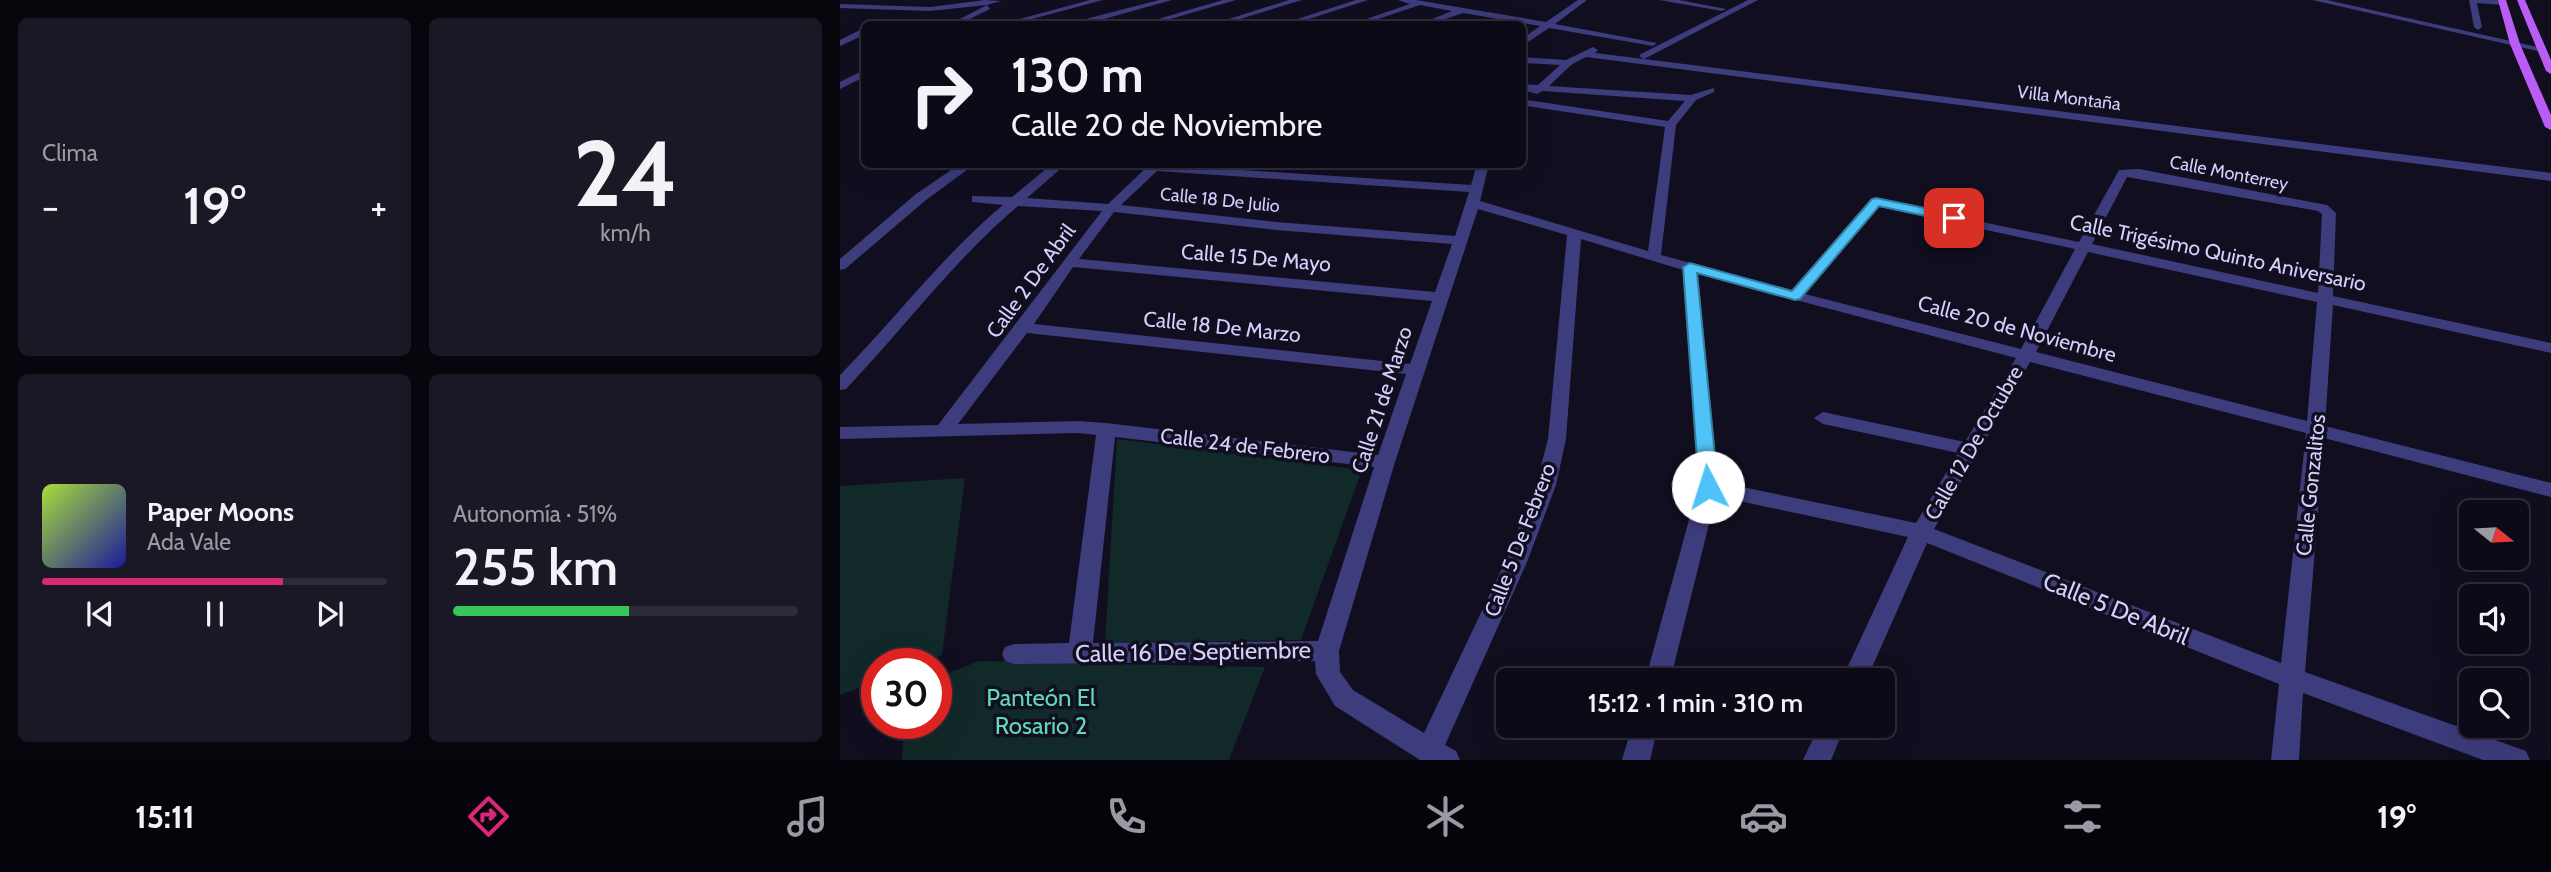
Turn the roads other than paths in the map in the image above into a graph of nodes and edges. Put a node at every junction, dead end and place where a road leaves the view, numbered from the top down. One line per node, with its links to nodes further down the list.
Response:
1 (1099, 0): 26 (street)
2 (1168, 0): 27 (street)
3 (1232, 0): 28 (street)
4 (1298, 0): 29 (street)
5 (1364, 0): 30 (street)
6 (1402, 0): 19 (street)
7 (1583, 0): 34 (street)
8 (1663, 0): 18 (street)
9 (1740, 0): 21 (street)
10 (1754, 0): 39 (street)
11 (2316, 0): 43 (street)
12 (2354, 0): 35 (street)
13 (2474, 0): 17 (street); 35 (street)
14 (2521, 0): 46 (main road)
15 (980, 1): 16 (street); 20 (street); 25 (street)
16 (998, 1): 25 (street)
17 (2502, 1): 43 (main road)
18 (1696, 2): 21 (street)
19 (1420, 3): 22 (street); 31 (street)
20 (840, 6)
21 (1722, 9): 36 (street)
22 (1463, 10): 24 (street); 32 (street)
23 (840, 11): 25 (street)
24 (1510, 18): 33 (street); 34 (street)
25 (951, 20)
26 (1017, 21)
27 (1089, 21)
28 (1156, 21)
29 (1227, 21)
30 (1296, 21)
31 (1365, 21)
32 (1432, 21)
33 (1502, 21)
34 (1549, 25): 41 (street); 42 (street)
35 (2478, 27): 43 (street)
36 (1679, 30): 39 (street); 45 (street)
37 (840, 32): 38 (street)
38 (861, 32)
39 (1690, 32): 50 (street)
40 (861, 33): 44 (street)
41 (1621, 37): 45 (street); 47 (street)
42 (1526, 39)
43 (2514, 39): 46 (street); 65 (main road)
44 (840, 43)
45 (1653, 43): 48 (street)
46 (2540, 45): 53 (main road)
47 (1584, 54): 48 (street, Villa Montaña); 51 (street)
48 (1621, 59): 50 (street, Villa Montaña)
49 (1526, 60): 51 (street)
50 (1634, 61): 72 (street, Villa Montaña)
51 (1568, 63): 59 (street)
52 (861, 65): 55 (street)
53 (2551, 71)
54 (861, 72): 55 (street)
55 (843, 74)
56 (861, 74): 57 (street)
57 (840, 86)
58 (1526, 88): 59 (street)
59 (1540, 89): 61 (street); 62 (street)
60 (1710, 90): 61 (street)
61 (1692, 98): 64 (street)
62 (1526, 104)
63 (1526, 105): 64 (street)
64 (1671, 125): 81 (street)
65 (2551, 127)
66 (963, 168): 83 (street)
67 (1055, 168): 75 (street)
68 (1154, 168): 76 (street, Calle 2 De Abril)
69 (1177, 168): 73 (street, Calle 20 de Noviembre)
70 (1482, 168): 73 (street, Calle 21 de Marzo)
71 (2123, 173): 77 (street, Calle Monterrey); 80 (street, Calle 12 De Octubre)
72 (2551, 177)
73 (1474, 196): 78 (street, Calle 20 de Noviembre); 79 (street, Calle 21 de Marzo)
74 (976, 199): 75 (street, Calle 18 De Julio)
75 (1014, 201): 76 (street, Calle 18 De Julio); 92 (street)
76 (1111, 208): 79 (street, Calle 18 De Julio); 82 (street, Calle 2 De Abril)
77 (2328, 211): 87 (street, Calle Gonzalitos)
78 (1574, 234): 81 (street, Calle 20 de Noviembre); 111 (street, Calle 5 De Febrero)
79 (1459, 240): 86 (street, Calle 21 de Marzo)
80 (2084, 245): 85 (street, Calle Trigésimo Quinto Aniversario); 87 (street, Calle Trigésimo Quinto Aniversario); 90 (street, Calle 12 De Octubre)
81 (1654, 257): 84 (street, Calle 20 de Noviembre)
82 (1069, 262): 86 (street, Calle 15 De Mayo); 88 (street, Calle 2 De Abril)
83 (840, 266)
84 (1690, 267): 85 (street, Calle 20 de Noviembre); 100 (street)
85 (1795, 296): 90 (street, Calle 20 de Noviembre)
86 (1439, 297): 91 (street, Calle 21 de Marzo)
87 (2328, 299): 89 (street, Calle Trigésimo Quinto Aniversario); 96 (street, Calle Gonzalitos)
88 (1023, 328): 91 (street, Calle 18 De Marzo); 94 (street, Calle 2 De Abril)
89 (2551, 348)
90 (2026, 355): 96 (street, Calle 20 de Noviembre); 98 (street, Calle 12 De Octubre)
91 (1415, 370): 99 (street, Calle 21 de Marzo)
92 (840, 385)
93 (1823, 418): 98 (street)
94 (945, 428): 95 (street, Calle 24 de Febrero); 97 (street, Calle 24 de Febrero)
95 (1106, 429): 99 (street, Calle 24 de Febrero); 104 (street)
96 (2317, 432): 101 (street, Calle 20 de Noviembre); 108 (street, Calle Gonzalitos)
97 (840, 433)
98 (1971, 450): 102 (street, Calle 12 De Octubre)
99 (1385, 462): 103 (street, Calle 21 de Marzo)
100 (1708, 487): 102 (street, Calle 5 De Abril); 106 (street)
101 (2551, 490)
102 (1921, 532): 107 (street, Calle 12 De Octubre); 108 (street, Calle 5 De Abril)
103 (1327, 651): 104 (street, Calle 16 De Septiembre); 111 (street, Calle 16 De Septiembre)
104 (1080, 653): 105 (street, Calle 16 De Septiembre)
105 (1014, 654)
106 (1660, 668)
107 (1859, 668)
108 (2291, 678): 114 (street, Calle Gonzalitos); 115 (street, Calle 5 De Abril)
109 (1642, 738): 112 (street)
110 (1827, 738): 113 (street)
111 (1437, 755)
112 (1636, 760)
113 (1817, 760)
114 (2286, 760)
115 (2515, 760)

